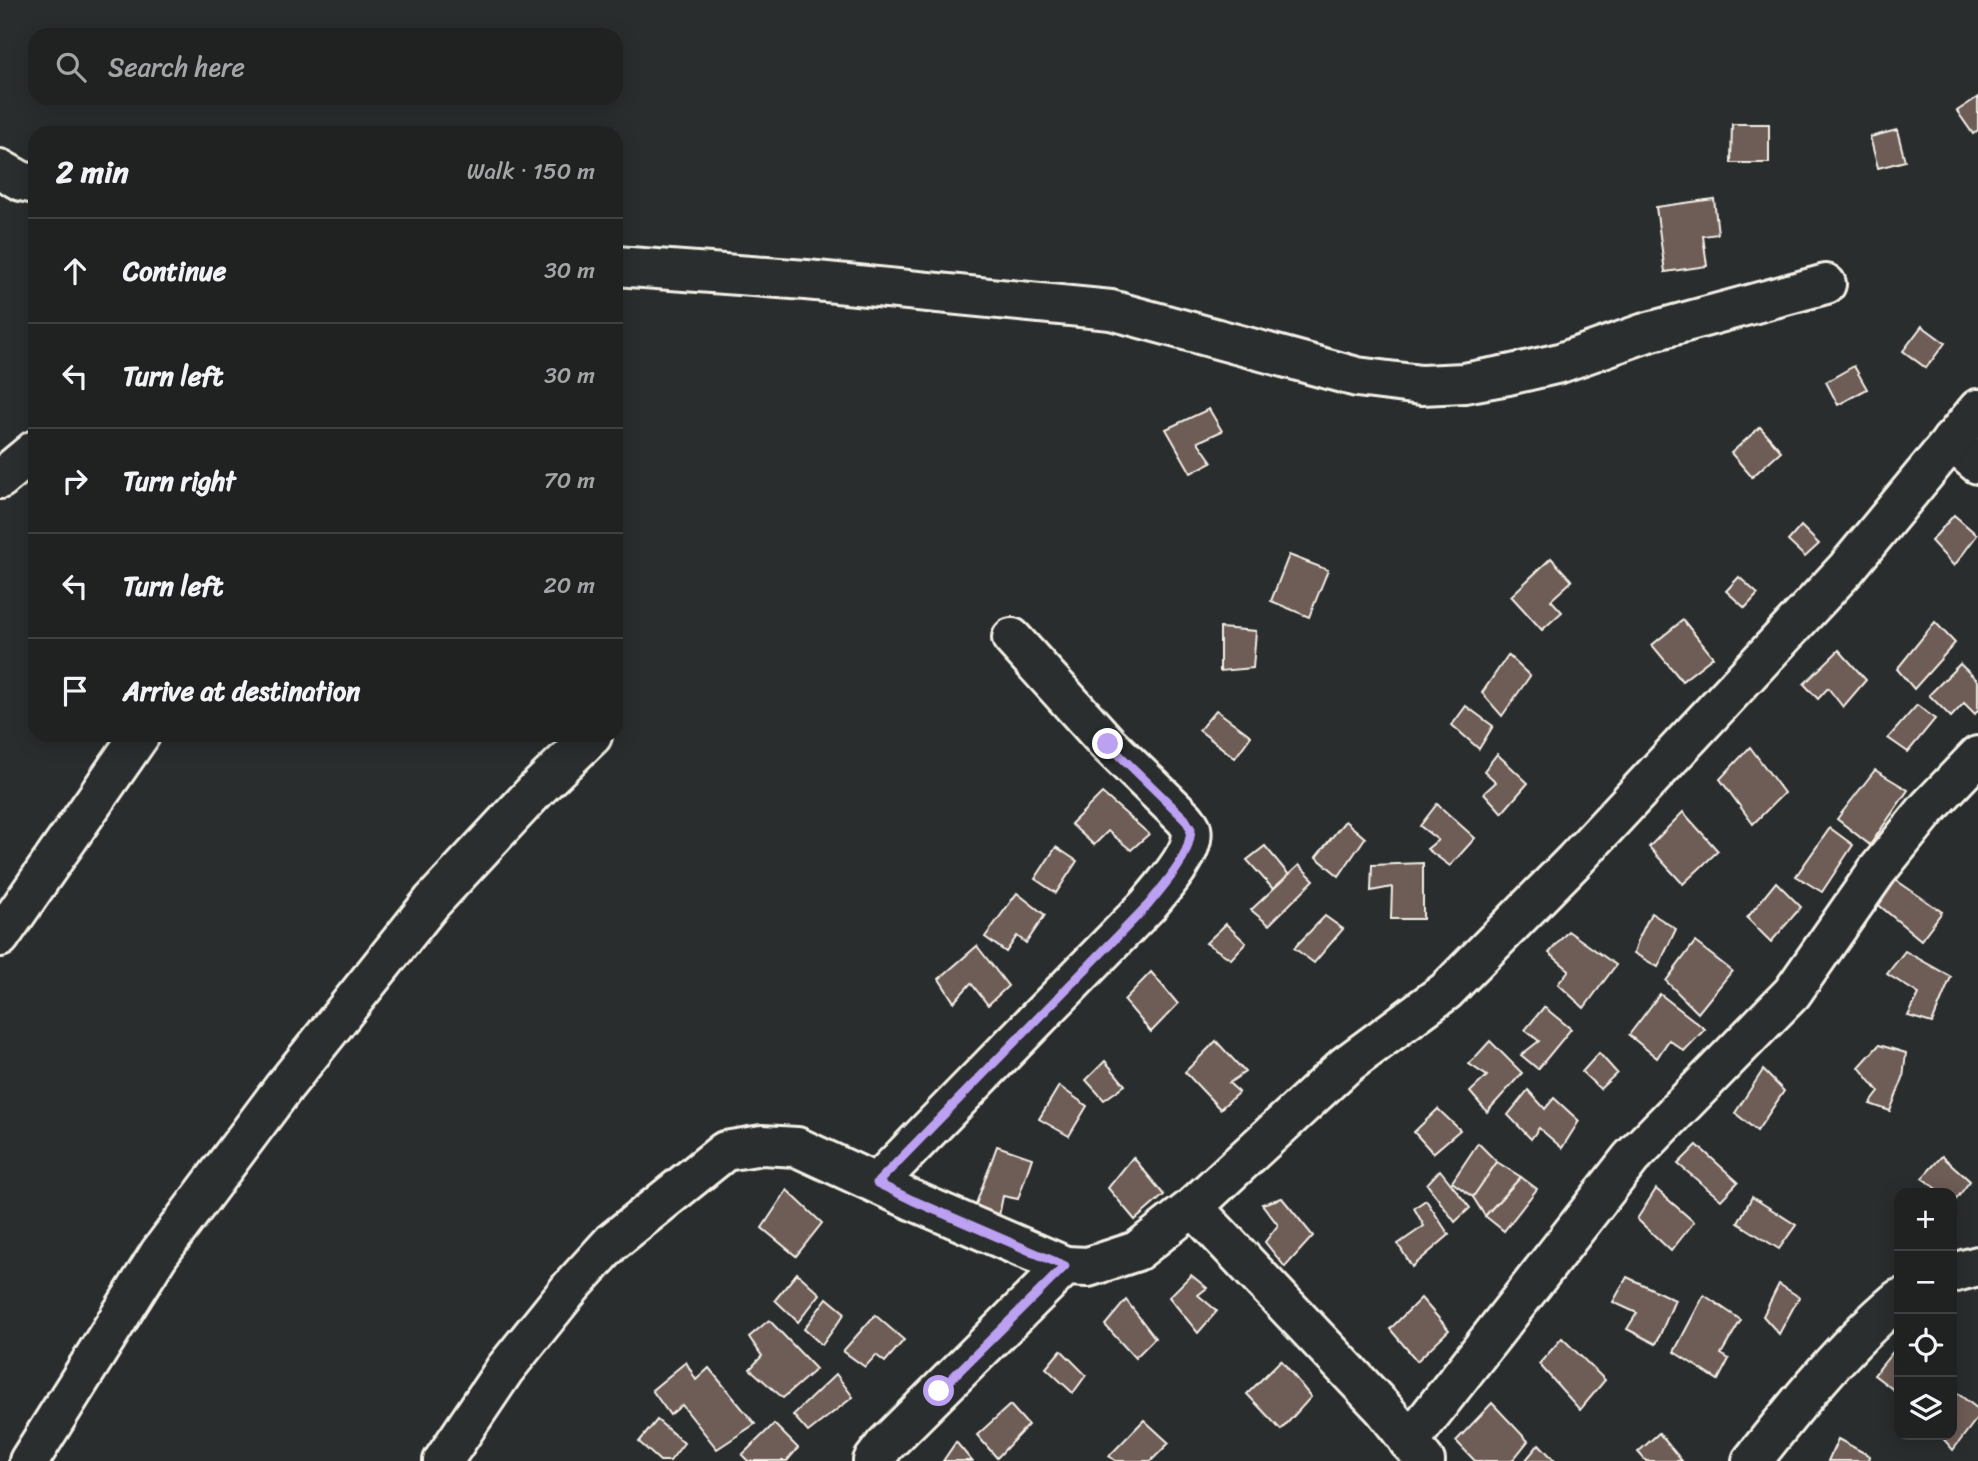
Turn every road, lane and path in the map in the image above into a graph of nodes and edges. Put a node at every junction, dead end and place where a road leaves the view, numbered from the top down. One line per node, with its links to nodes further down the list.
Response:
1 (0, 169): 2 (lane)
2 (28, 182)
3 (623, 267): 4 (lane)
4 (1826, 284)
5 (1978, 409): 6 (lane)
6 (1965, 452): 15 (lane)
7 (28, 456): 8 (lane)
8 (0, 480)
9 (1012, 638): 14 (lane)
10 (135, 742): 13 (lane)
11 (586, 742): 21 (lane)
12 (1978, 756): 20 (lane)
13 (0, 937)
14 (877, 1183): 16 (lane); 22 (lane)
15 (1194, 1206): 16 (lane); 20 (lane)
16 (1065, 1266): 23 (lane)
17 (1978, 1266): 18 (lane)
18 (1957, 1272)
19 (1894, 1304): 24 (lane)
20 (1417, 1451)
21 (29, 1461)
22 (443, 1461)
23 (873, 1461)
24 (1752, 1461)

